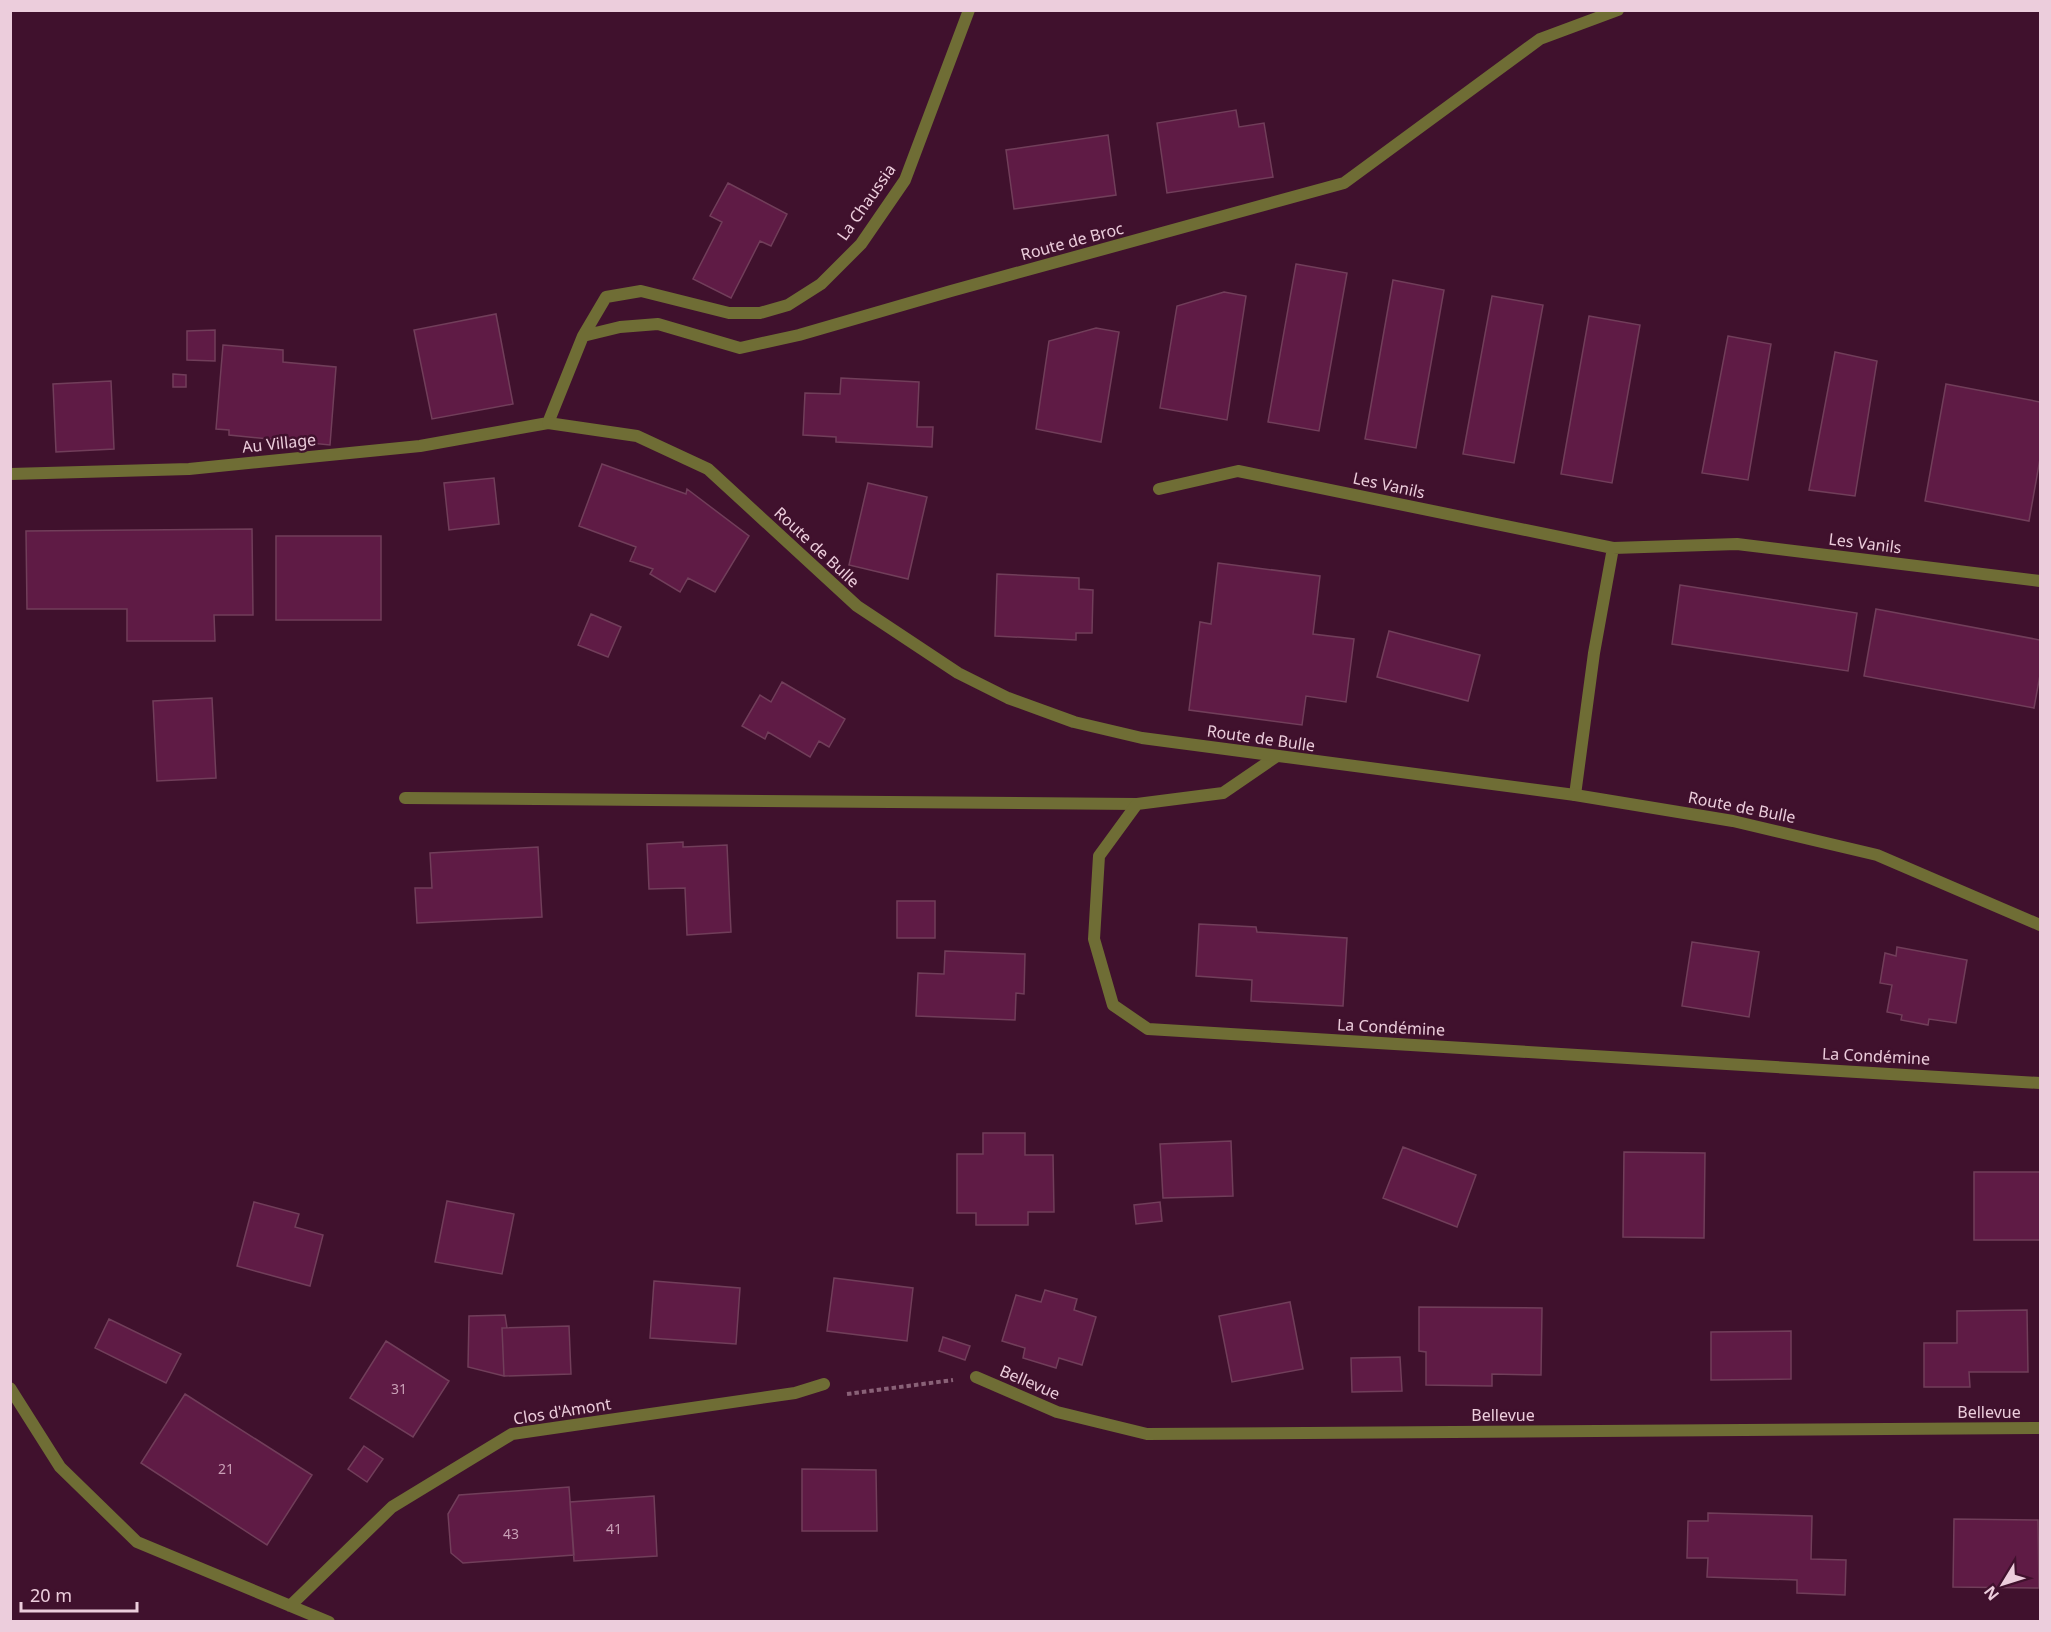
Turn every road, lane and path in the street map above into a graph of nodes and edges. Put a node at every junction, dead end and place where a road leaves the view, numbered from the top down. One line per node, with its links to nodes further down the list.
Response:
1 (969, 10): 3 (street, La Chaussia)
2 (1618, 10): 3 (street, Route de Broc)
3 (583, 336): 4 (street)
4 (548, 423): 5 (street, Au Village); 9 (street, Route de Bulle)
5 (10, 474)
6 (1159, 489): 7 (street, Les Vanils)
7 (1613, 548): 8 (street, Les Vanils); 10 (street)
8 (2040, 581)
9 (1277, 756): 10 (street, Route de Bulle); 12 (street)
10 (1575, 795): 13 (street, Route de Bulle)
11 (405, 798): 12 (street)
12 (1137, 804): 14 (street, La Condémine)
13 (2040, 925)
14 (2040, 1083)
15 (976, 1377): 16 (path); 18 (street, Bellevue)
16 (824, 1384): 19 (street, Clos d'Amont)
17 (10, 1388): 19 (street)
18 (2040, 1428)
19 (290, 1606): 20 (street)
20 (329, 1622)

